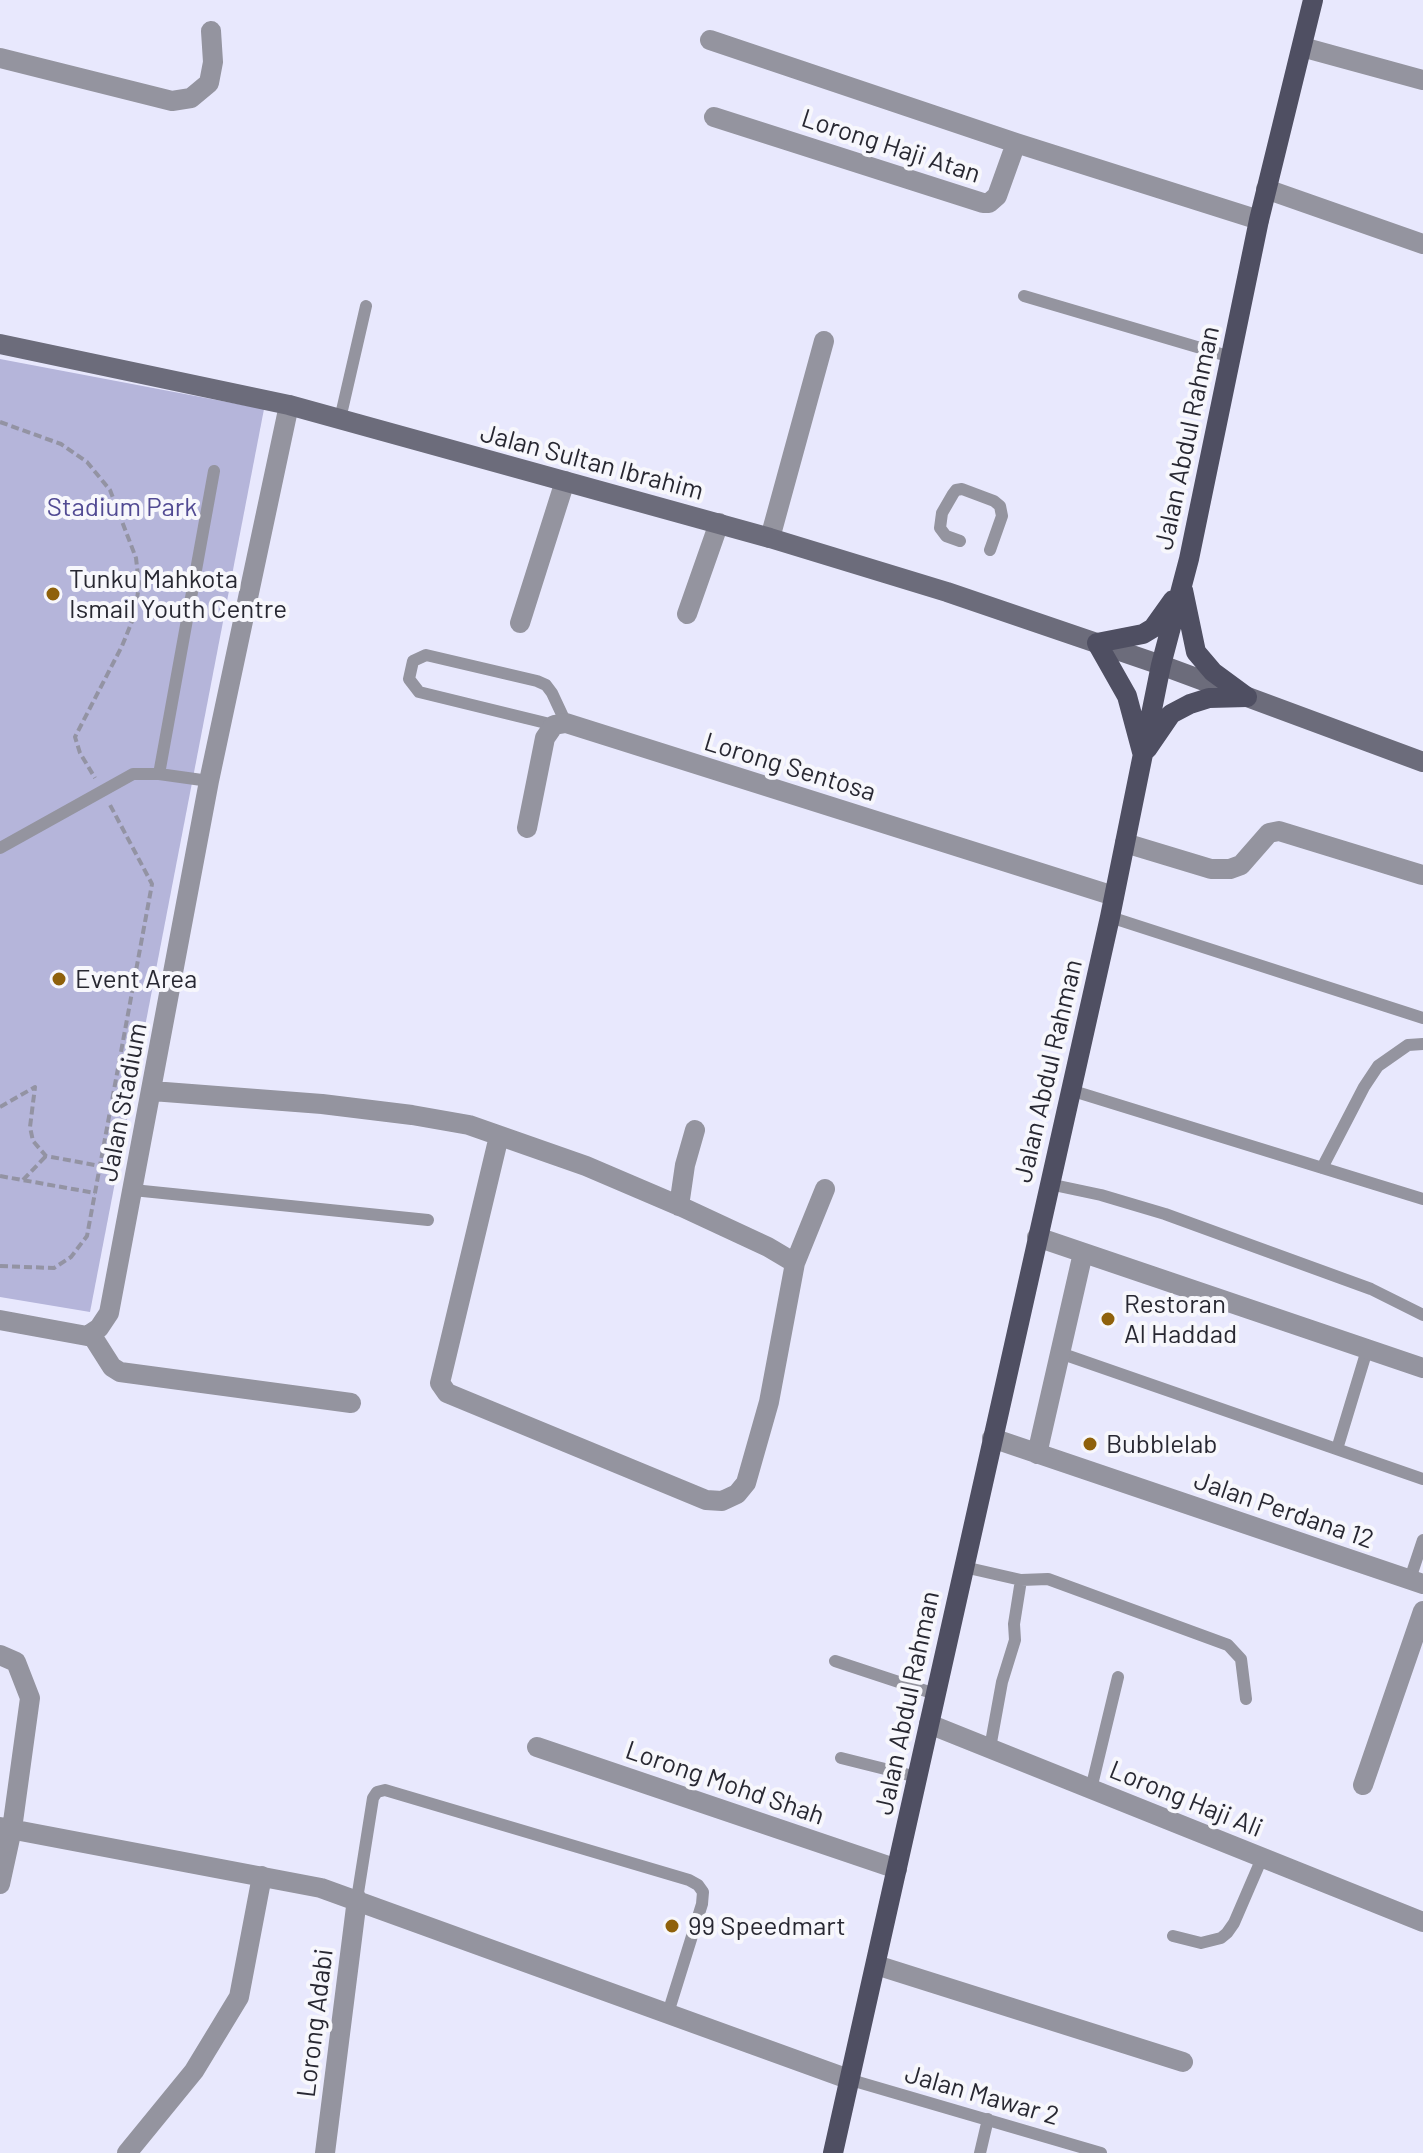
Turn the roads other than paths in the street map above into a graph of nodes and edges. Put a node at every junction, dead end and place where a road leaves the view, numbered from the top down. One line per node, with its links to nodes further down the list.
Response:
1 (1313, 0): 4 (main road, Jalan Abdul Rahman)
2 (211, 31): 5 (street)
3 (710, 40): 8 (street, Lorong Haji Atan)
4 (1302, 47): 6 (street); 9 (main road, Jalan Abdul Rahman)
5 (0, 58)
6 (1423, 80)
7 (714, 117): 8 (street, Lorong Haji Atan)
8 (1016, 143): 10 (street, Lorong Haji Atan)
9 (1273, 191): 10 (main road, Jalan Abdul Rahman); 11 (street)
10 (1259, 220): 16 (main road, Jalan Abdul Rahman)
11 (1423, 244)
12 (1024, 296): 16 (lane)
13 (366, 306): 18 (lane)
14 (824, 341): 22 (street)
15 (0, 344): 17 (street, Jalan Sultan Ibrahim)
16 (1231, 357): 25 (main road, Jalan Abdul Rahman)
17 (289, 405): 18 (street, Jalan Sultan Ibrahim); 35 (street, Jalan Stadium)
18 (340, 419): 20 (street, Jalan Sultan Ibrahim)
19 (214, 471): 34 (lane)
20 (565, 481): 21 (street, Jalan Sultan Ibrahim); 27 (street)
21 (719, 523): 22 (street, Jalan Sultan Ibrahim); 26 (street)
22 (770, 538): 28 (street, Jalan Sultan Ibrahim)
23 (960, 541): 24 (lane)
24 (990, 550)
25 (1182, 586): 28 (main road); 29 (main road, Jalan Abdul Rahman); 30 (main road)
26 (687, 614)
27 (520, 623)
28 (1097, 643): 29 (street, Jalan Sultan Ibrahim); 32 (main road)
29 (1161, 665): 30 (street, Jalan Sultan Ibrahim); 32 (main road, Jalan Abdul Rahman)
30 (1247, 697): 32 (main road); 33 (street, Jalan Sultan Ibrahim)
31 (560, 724): 31 (lane); 36 (street); 40 (street, Lorong Sentosa)
32 (1143, 756): 37 (main road, Jalan Abdul Rahman)
33 (1423, 762)
34 (159, 774): 35 (lane); 38 (lane)
35 (209, 781): 45 (street, Jalan Stadium)
36 (527, 828)
37 (1125, 843): 39 (street); 40 (main road, Jalan Abdul Rahman)
38 (0, 848)
39 (1422, 875)
40 (1114, 896): 41 (main road, Jalan Abdul Rahman)
41 (1110, 917): 42 (lane); 44 (main road, Jalan Abdul Rahman)
42 (1423, 1018)
43 (1423, 1044): 48 (lane)
44 (1070, 1090): 48 (lane); 49 (main road, Jalan Abdul Rahman)
45 (152, 1091): 47 (street); 51 (street, Jalan Stadium)
46 (695, 1130): 53 (street)
47 (499, 1136): 53 (street); 57 (street)
48 (1322, 1168): 52 (lane)
49 (1049, 1184): 55 (main road, Jalan Abdul Rahman); 58 (lane)
50 (825, 1189): 57 (street)
51 (133, 1190): 54 (lane); 60 (street, Jalan Stadium)
52 (1423, 1199)
53 (679, 1206): 57 (street)
54 (428, 1220)
55 (1037, 1237): 56 (street); 65 (main road, Jalan Abdul Rahman)
56 (1083, 1253): 61 (street); 62 (street)
57 (795, 1263)
58 (1423, 1315)
59 (0, 1320): 60 (street)
60 (91, 1334): 64 (street)
61 (1367, 1350): 63 (street); 66 (lane)
62 (1060, 1353): 66 (lane); 67 (street)
63 (1423, 1368)
64 (351, 1403)
65 (992, 1438): 67 (street, Jalan Perdana 12); 70 (main road, Jalan Abdul Rahman)
66 (1337, 1449): 68 (lane)
67 (1037, 1454): 72 (street, Jalan Perdana 12)
68 (1423, 1479)
69 (1423, 1540): 72 (lane)
70 (964, 1567): 71 (lane); 77 (main road, Jalan Abdul Rahman)
71 (1021, 1580): 78 (lane); 81 (lane)
72 (1416, 1582)
73 (1423, 1611): 84 (street)
74 (0, 1655): 86 (street)
75 (835, 1661): 77 (lane)
76 (1118, 1677): 85 (lane)
77 (935, 1694): 79 (main road, Jalan Abdul Rahman)
78 (1246, 1699)
79 (929, 1724): 81 (street, Lorong Haji Ali); 83 (main road, Jalan Abdul Rahman)
80 (537, 1747): 88 (street, Lorong Mohd Shah)
81 (990, 1748): 85 (street, Lorong Haji Ali)
82 (841, 1758): 83 (lane)
83 (917, 1777): 88 (main road, Jalan Abdul Rahman)
84 (1363, 1785)
85 (1091, 1789): 87 (street, Lorong Haji Ali)
86 (6, 1828): 89 (street); 90 (street)
87 (1262, 1858): 92 (street, Lorong Haji Ali); 93 (lane)
88 (897, 1869): 94 (main road, Jalan Abdul Rahman)
89 (262, 1876): 91 (street); 99 (street)
90 (0, 1884)
91 (357, 1899): 95 (street); 95 (lane); 100 (street, Lorong Adabi)
92 (1423, 1922)
93 (1173, 1936)
94 (876, 1965): 96 (street); 97 (main road, Jalan Abdul Rahman)
95 (668, 2013): 97 (street)
96 (1183, 2062)
97 (851, 2080): 98 (lane, Jalan Mawar 2); 101 (main road, Jalan Abdul Rahman)
98 (988, 2119): 102 (lane); 103 (lane, Jalan Mawar 2)
99 (127, 2153)
100 (325, 2153)
101 (833, 2153)
102 (980, 2153)
103 (1101, 2153)

